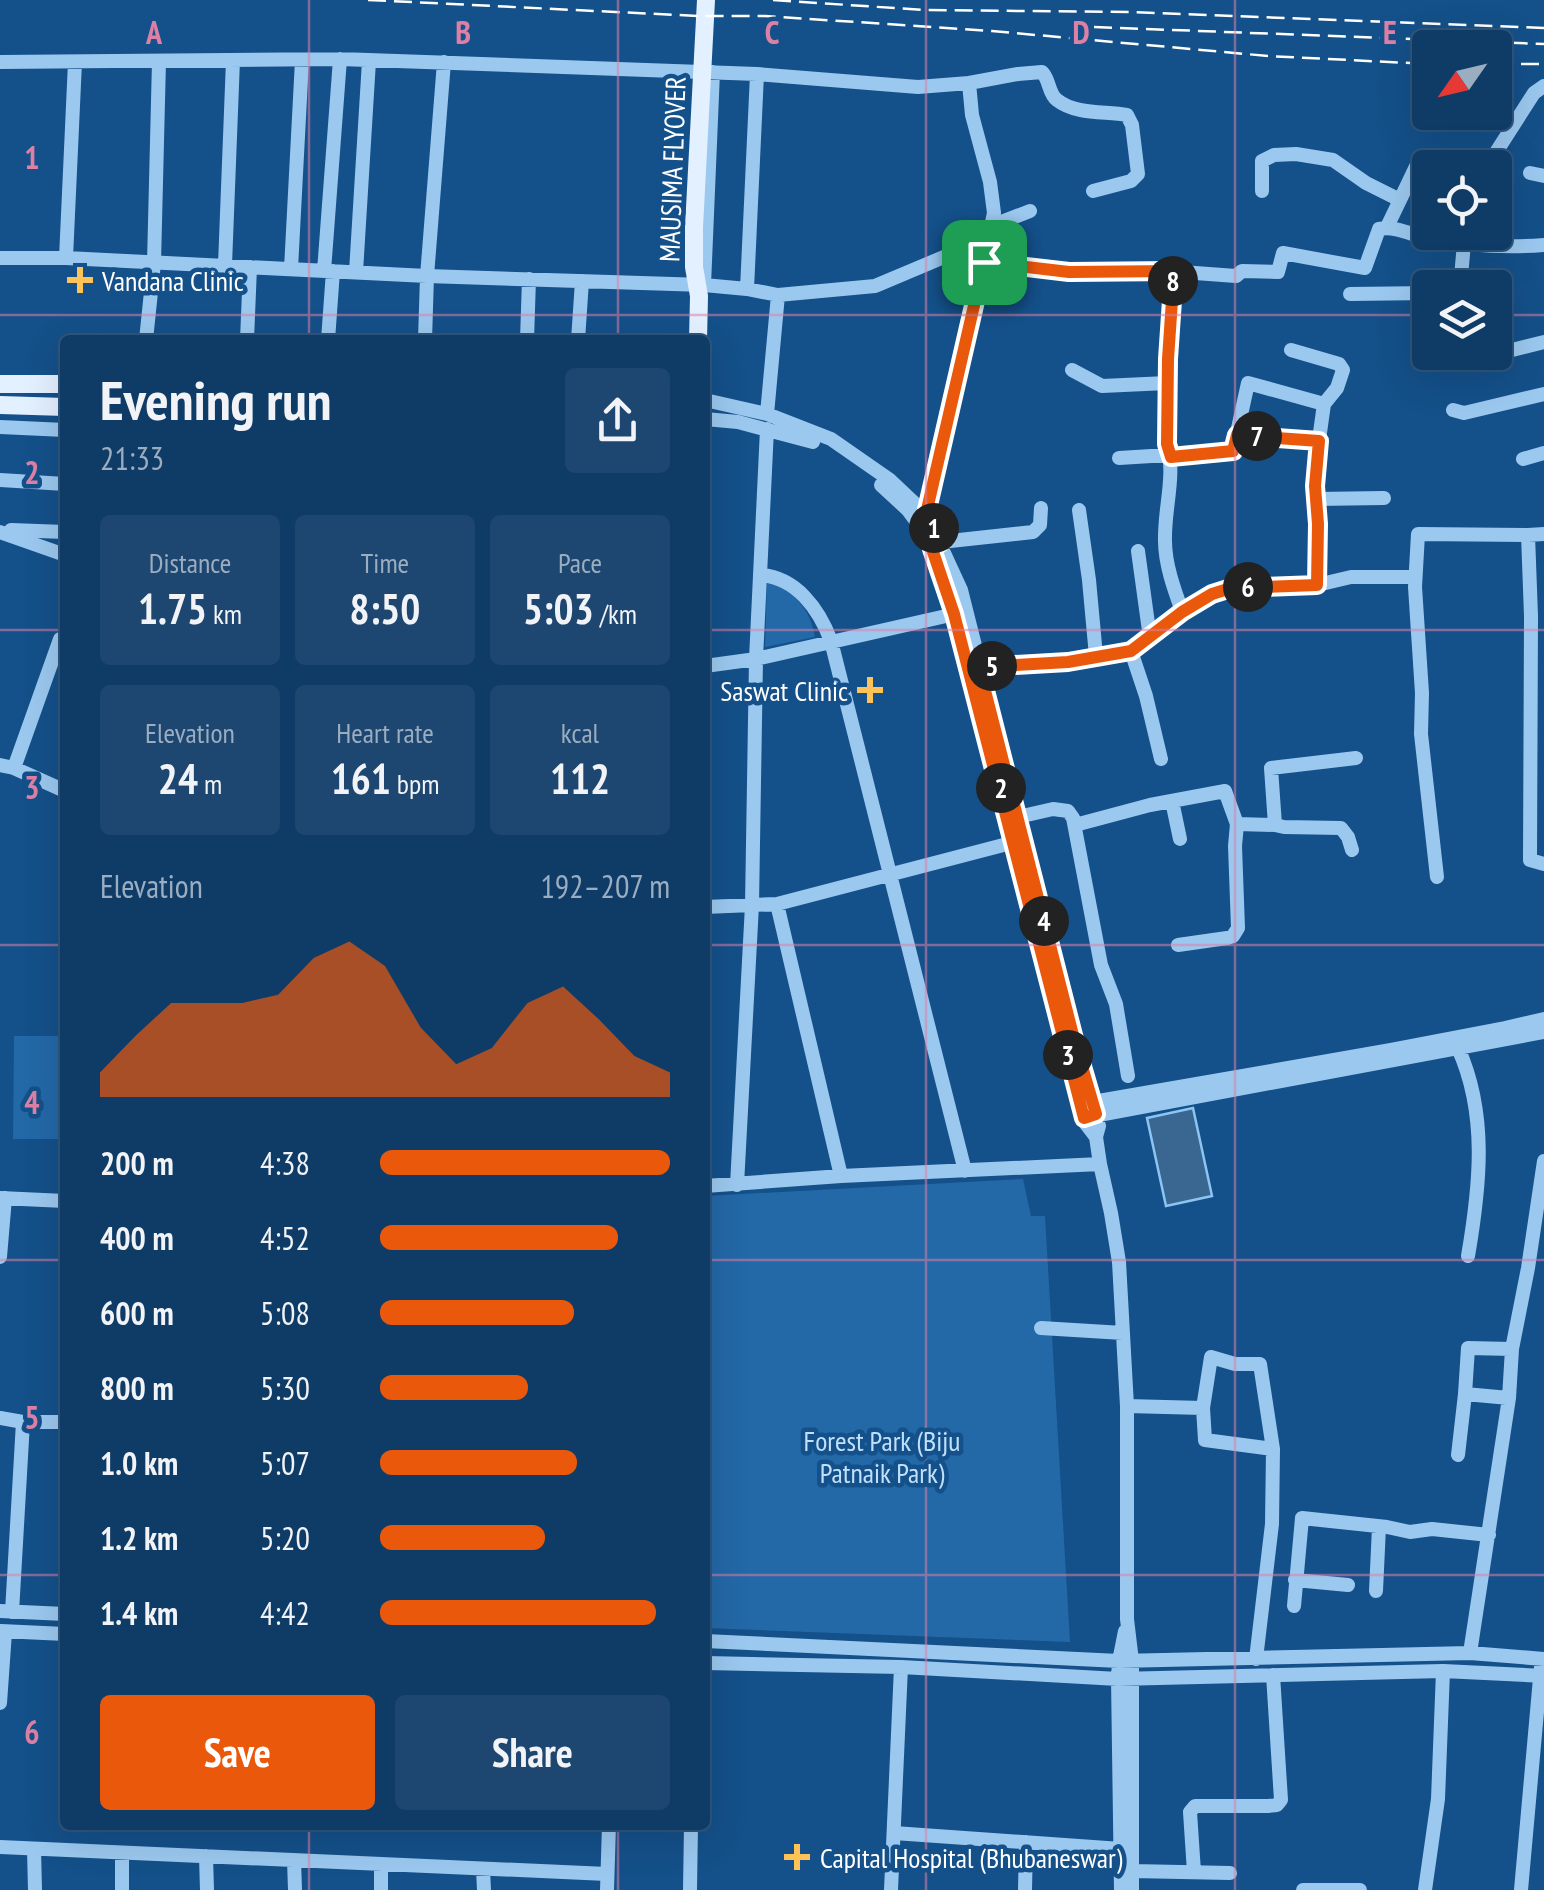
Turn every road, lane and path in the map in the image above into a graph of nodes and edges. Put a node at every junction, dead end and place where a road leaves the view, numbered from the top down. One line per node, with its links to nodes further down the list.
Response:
1 (706, 0): 39 (main road, MAUSIMA FLYOVER)
2 (340, 59): 4 (street); 6 (street); 32 (street)
3 (233, 60): 4 (street); 5 (street); 29 (street)
4 (302, 60): 31 (street)
5 (159, 61): 8 (street); 28 (street)
6 (369, 61): 9 (street); 34 (street)
7 (0, 62): 8 (street)
8 (75, 62): 26 (street)
9 (444, 62): 10 (street); 35 (street)
10 (713, 72): 11 (street); 39 (street)
11 (757, 74): 12 (street); 38 (street)
12 (968, 83): 16 (street); 21 (street)
13 (1544, 86): 14 (street)
14 (1498, 150)
15 (1412, 175): 18 (street)
16 (1093, 191)
17 (1262, 191): 18 (street)
18 (1400, 200): 20 (street)
19 (1030, 211): 21 (street)
20 (1387, 228): 22 (street); 33 (street)
21 (990, 232): 27 (street); 41 (street)
22 (1412, 234)
23 (1512, 242): 24 (street)
24 (1544, 245)
25 (0, 258): 26 (street)
26 (66, 258): 28 (street)
27 (984, 262): 33 (street); 79 (street)
28 (154, 263): 29 (street); 43 (street)
29 (225, 266): 30 (street)
30 (250, 268): 31 (street); 44 (street)
31 (291, 269): 32 (street)
32 (328, 271): 34 (street); 45 (street)
33 (1174, 271): 54 (street)
34 (356, 272): 35 (street)
35 (427, 276): 36 (street); 46 (street)
36 (529, 278): 37 (street); 47 (street)
37 (582, 281): 39 (street); 48 (street)
38 (747, 288): 39 (street); 41 (street)
39 (702, 291): 49 (main road, MAUSIMA FLYOVER)
40 (1412, 293): 42 (street)
41 (778, 294): 64 (street)
42 (1350, 294)
43 (147, 335)
44 (248, 335)
45 (328, 335)
46 (425, 335)
47 (526, 335)
48 (578, 335)
49 (698, 335)
50 (1544, 342): 52 (street)
51 (1291, 350): 59 (street)
52 (1512, 350)
53 (1072, 370): 54 (street)
54 (1167, 383): 70 (street)
55 (0, 384): 56 (main road)
56 (60, 384)
57 (1544, 394): 62 (street)
58 (710, 401): 64 (street)
59 (1324, 404): 67 (street); 68 (street)
60 (0, 405): 61 (main road)
61 (60, 407)
62 (1453, 410)
63 (710, 419): 64 (street)
64 (767, 421): 79 (street); 84 (street); 87 (street)
65 (0, 427): 66 (street)
66 (60, 430)
67 (1237, 435): 68 (street); 70 (street)
68 (1319, 441): 76 (street)
69 (1544, 454): 72 (street)
70 (1171, 457): 71 (street); 90 (street)
71 (1119, 458)
72 (1524, 459)
73 (0, 480): 74 (street)
74 (60, 484)
75 (1384, 498): 76 (street)
76 (1316, 499): 89 (street)
77 (1041, 508): 84 (street)
78 (1078, 510): 96 (street)
79 (926, 514): 84 (street)
80 (0, 531): 81 (street); 86 (street)
81 (60, 532)
82 (1544, 534): 83 (street)
83 (1528, 535): 88 (street); 100 (street)
84 (936, 545): 91 (street); 99 (street)
85 (1138, 550): 92 (street)
86 (60, 554)
87 (760, 575): 93 (street); 97 (street)
88 (1416, 577): 89 (street); 116 (street)
89 (1317, 585): 90 (street)
90 (1182, 612): 92 (street)
91 (954, 614): 93 (street); 112 (street)
92 (1150, 638): 95 (street)
93 (831, 640): 97 (street); 115 (street)
94 (60, 645): 103 (street)
95 (1131, 651): 96 (street); 102 (street)
96 (1096, 656): 99 (street)
97 (756, 659): 98 (street); 118 (street)
98 (710, 665)
99 (979, 667): 107 (street)
100 (1537, 682): 104 (street)
101 (1356, 758): 110 (street)
102 (1161, 759)
103 (7, 766): 105 (street)
104 (1537, 788): 114 (street)
105 (60, 789)
106 (1172, 800): 108 (street); 109 (street); 111 (street)
107 (1018, 818): 109 (street); 126 (street)
108 (1237, 824): 110 (street); 120 (street)
109 (1075, 825): 125 (street)
110 (1275, 825): 113 (street)
111 (1180, 839)
112 (1015, 842): 115 (street); 126 (street)
113 (1352, 850)
114 (1544, 864)
115 (890, 874): 117 (street); 129 (street)
116 (1438, 877)
117 (777, 904): 118 (street); 130 (street)
118 (752, 905): 119 (street); 131 (street)
119 (710, 907)
120 (1178, 944)
121 (1544, 1018): 124 (street)
122 (1544, 1032): 123 (street)
123 (1458, 1048): 124 (street); 136 (street)
124 (1321, 1067): 126 (street)
125 (1128, 1076)
126 (1088, 1109): 128 (street)
127 (1544, 1160): 139 (street)
128 (1100, 1164): 129 (street); 138 (street)
129 (964, 1172): 130 (street)
130 (840, 1176): 131 (street)
131 (737, 1184): 132 (street)
132 (710, 1186)
133 (2, 1198): 134 (street); 135 (street)
134 (60, 1201)
135 (0, 1256)
136 (1468, 1256)
137 (1041, 1328): 138 (street)
138 (1123, 1333): 142 (street)
139 (1512, 1349): 140 (street); 141 (street)
140 (1466, 1394): 141 (street); 148 (street)
141 (1509, 1398): 150 (street)
142 (1127, 1406): 143 (street); 163 (street)
143 (1203, 1408): 147 (street); 147 (street)
144 (0, 1418): 145 (street)
145 (23, 1422): 146 (street); 155 (street)
146 (60, 1422)
147 (1274, 1449): 161 (street)
148 (1458, 1456)
149 (1379, 1528): 150 (street); 151 (street); 153 (street)
150 (1489, 1535): 160 (street)
151 (1295, 1580): 152 (street); 154 (street)
152 (1348, 1585)
153 (1376, 1592)
154 (1294, 1606)
155 (6, 1612): 156 (street)
156 (60, 1614)
157 (3, 1631): 158 (street); 170 (street)
158 (60, 1634)
159 (710, 1641): 163 (street)
160 (1470, 1654): 161 (street); 162 (street)
161 (1256, 1659): 163 (street)
162 (1543, 1659): 168 (street)
163 (1126, 1661): 169 (street)
164 (710, 1662): 165 (street)
165 (901, 1667): 169 (street); 173 (street)
166 (1443, 1671): 167 (street); 168 (street); 200 (street)
167 (1273, 1676): 169 (street); 184 (street)
168 (1542, 1676): 201 (street)
169 (1125, 1679): 177 (street); 183 (street)
170 (0, 1703)
171 (609, 1830): 186 (street)
172 (691, 1830): 193 (street)
173 (894, 1832): 174 (street); 194 (street)
174 (1026, 1842): 177 (street); 195 (street)
175 (0, 1847): 176 (street)
176 (34, 1849): 178 (street); 187 (street)
177 (1120, 1849): 196 (street)
178 (122, 1852): 179 (street); 188 (street)
179 (206, 1856): 180 (street); 189 (street)
180 (294, 1860): 181 (street); 190 (street)
181 (381, 1864): 182 (street); 191 (street)
182 (483, 1869): 186 (street); 192 (street)
183 (1132, 1871): 184 (street); 197 (street)
184 (1194, 1872): 185 (street)
185 (1230, 1873)
186 (607, 1882)
187 (35, 1890)
188 (122, 1890)
189 (207, 1890)
190 (295, 1890)
191 (382, 1890)
192 (484, 1890)
193 (690, 1890)
194 (891, 1890)
195 (1025, 1890)
196 (1121, 1890)
197 (1132, 1890)
198 (1304, 1890): 199 (street)
199 (1360, 1890)
200 (1425, 1890)
201 (1521, 1890)

